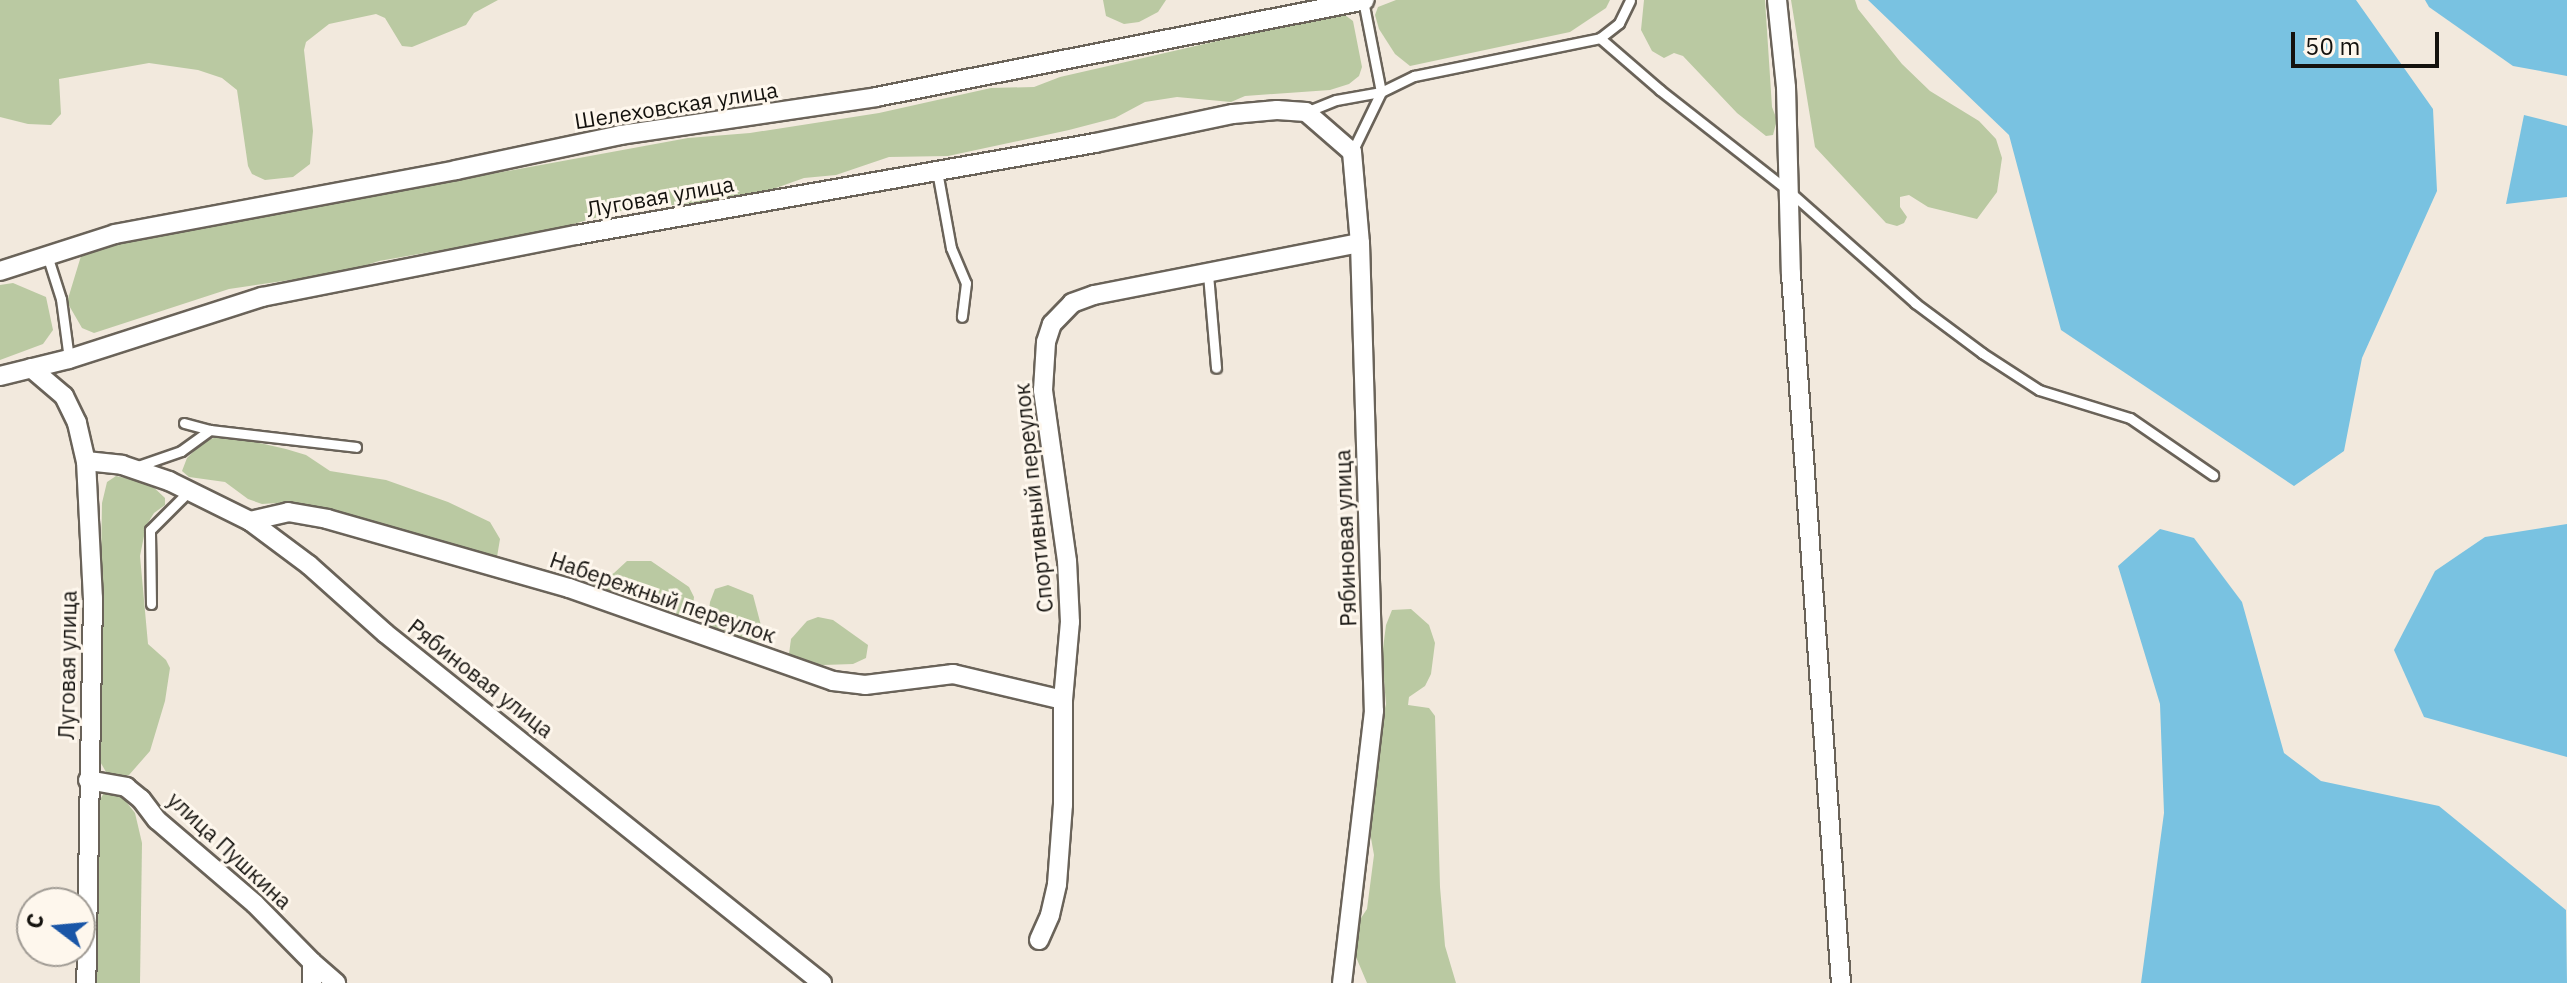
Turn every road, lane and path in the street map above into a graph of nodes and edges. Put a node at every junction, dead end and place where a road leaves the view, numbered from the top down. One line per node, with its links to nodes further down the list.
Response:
1 (1363, 0): 5 (lane); 11 (street, Шелеховская улица)
2 (1630, 0): 4 (lane)
3 (1777, 0): 9 (street)
4 (1600, 38): 5 (lane); 9 (lane)
5 (1381, 92): 6 (lane); 7 (lane)
6 (1306, 112): 7 (street); 8 (street, Луговая улица)
7 (1352, 152): 10 (street, Рябиновая улица)
8 (937, 171): 14 (lane); 15 (street, Луговая улица)
9 (1789, 191): 24 (lane); 37 (street)
10 (1360, 243): 13 (street, Спортивный переулок); 36 (street, Рябиновая улица)
11 (47, 255): 12 (street, Шелеховская улица); 15 (lane)
12 (0, 271)
13 (1208, 274): 17 (lane); 28 (street, Спортивный переулок)
14 (962, 317)
15 (69, 359): 16 (street, Луговая улица)
16 (31, 368): 18 (street, Луговая улица); 22 (street, Луговая улица)
17 (1216, 368)
18 (0, 376)
19 (184, 423): 20 (lane)
20 (210, 430): 21 (lane); 23 (lane)
21 (356, 447)
22 (86, 461): 23 (street, Рябиновая улица); 29 (street, Луговая улица)
23 (131, 468): 25 (street, Рябиновая улица)
24 (2213, 475)
25 (190, 490): 26 (street, Рябиновая улица); 27 (lane)
26 (250, 521): 28 (street, Набережный переулок); 35 (street, Рябиновая улица)
27 (151, 604)
28 (1063, 700): 30 (street, Спортивный переулок)
29 (88, 780): 31 (street, улица Пушкина); 32 (street, Луговая улица)
30 (1039, 940)
31 (312, 962): 33 (street); 34 (street, улица Пушкина)
32 (86, 983)
33 (312, 983)
34 (336, 983)
35 (822, 983)
36 (1342, 983)
37 (1841, 983)

